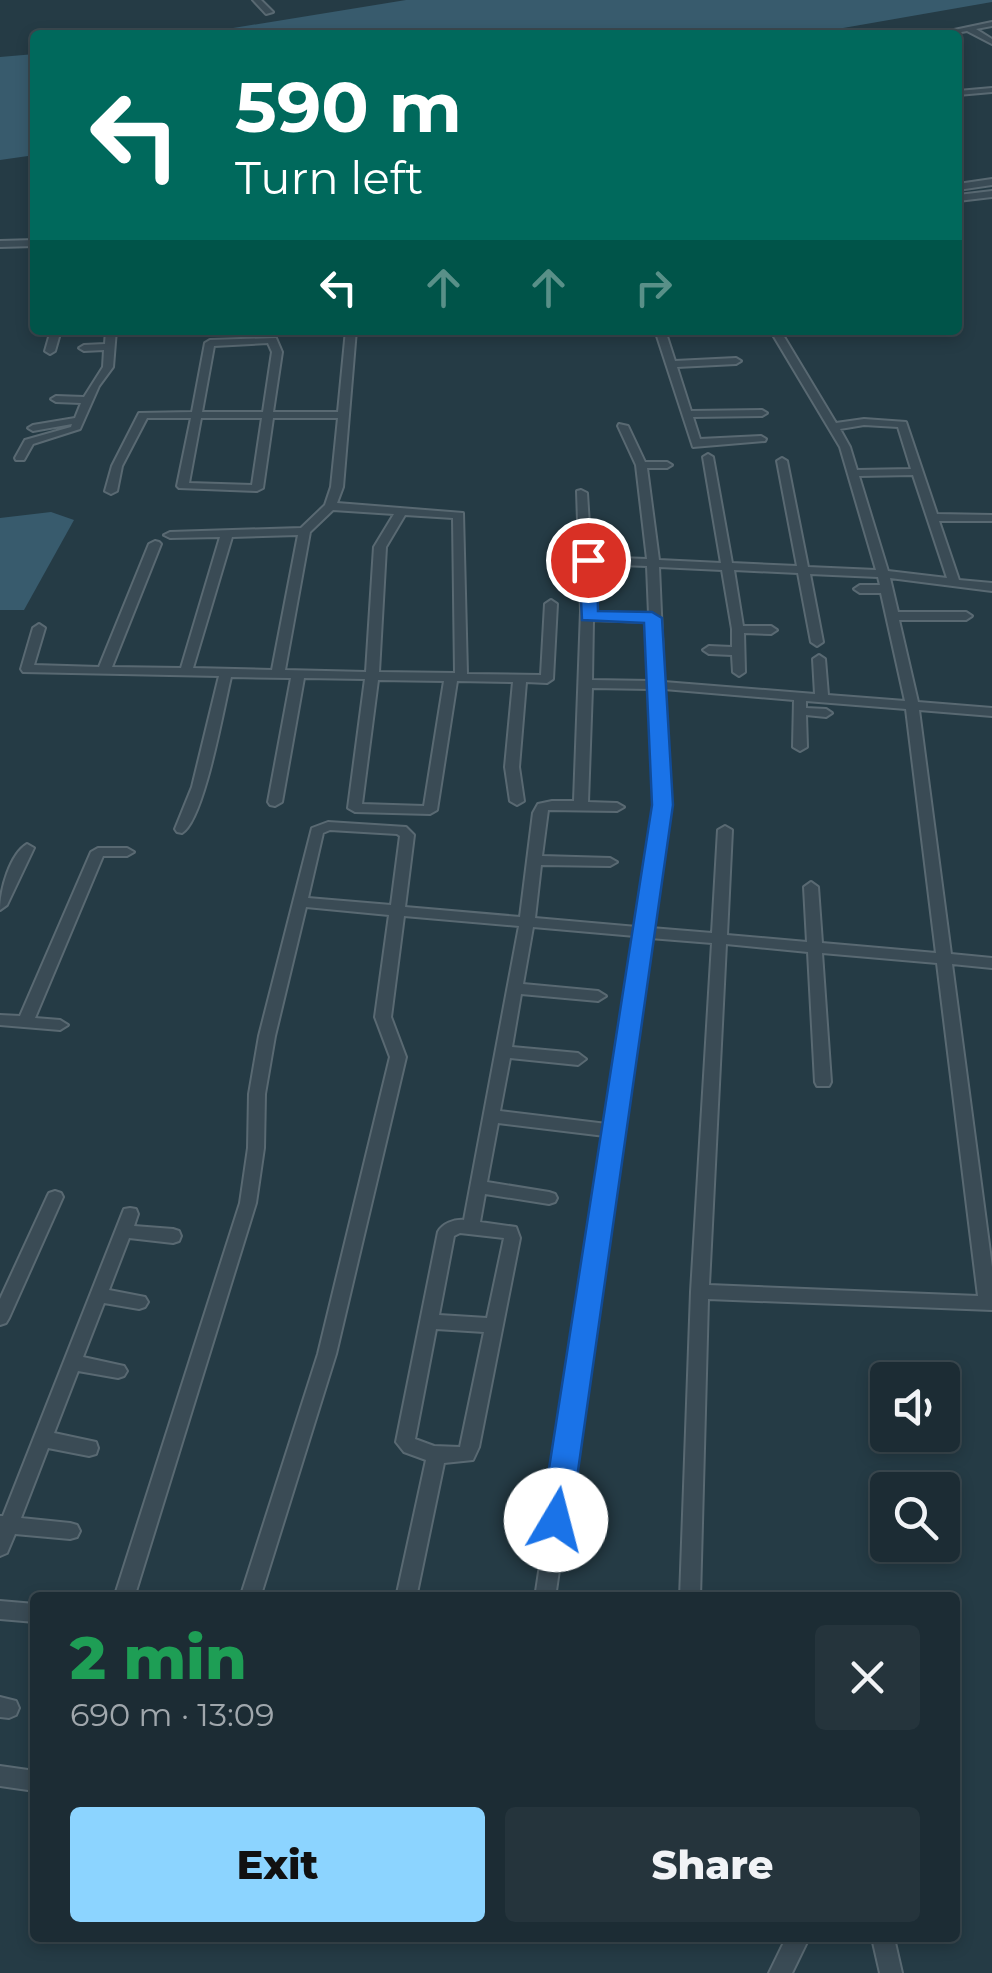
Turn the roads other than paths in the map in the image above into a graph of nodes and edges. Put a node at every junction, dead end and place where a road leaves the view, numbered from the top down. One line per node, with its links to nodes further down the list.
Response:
1 (256, 0): 2 (street)
2 (269, 12)
3 (992, 24): 4 (street)
4 (968, 28): 5 (street); 6 (street)
5 (958, 30)
6 (992, 42)
7 (992, 90): 8 (street)
8 (962, 92)
9 (992, 180): 10 (street)
10 (964, 183)
11 (992, 194): 12 (street)
12 (962, 198)
13 (30, 243): 14 (street)
14 (0, 244)
15 (55, 335): 22 (street)
16 (111, 335): 21 (street)
17 (351, 335): 31 (street)
18 (661, 335): 24 (street)
19 (778, 335): 34 (street)
20 (84, 348): 21 (street)
21 (110, 348): 26 (street)
22 (50, 352)
23 (736, 361): 24 (street)
24 (670, 364): 28 (street)
25 (56, 399): 26 (street)
26 (87, 400): 32 (street)
27 (762, 413): 28 (street)
28 (686, 414): 36 (street)
29 (197, 415): 30 (street); 30 (street); 30 (street); 44 (street)
30 (266, 415): 31 (street)
31 (344, 415): 46 (street)
32 (79, 420): 35 (street); 38 (street)
33 (623, 426): 40 (street)
34 (833, 427): 42 (street); 43 (street)
35 (33, 428)
36 (761, 439)
37 (708, 457): 56 (street)
38 (20, 458)
39 (782, 461): 57 (street)
40 (640, 465): 41 (street); 55 (street)
41 (667, 465)
42 (918, 472): 43 (street); 48 (street)
43 (853, 474): 58 (street)
44 (111, 491)
45 (581, 493): 54 (street)
46 (330, 506): 47 (street); 50 (street)
47 (400, 513): 80 (street); 81 (street)
48 (933, 517): 49 (street); 59 (street)
49 (992, 518)
50 (304, 532): 51 (street); 78 (street)
51 (228, 534): 52 (street); 75 (street)
52 (170, 535)
53 (155, 544): 74 (street)
54 (588, 560): 55 (street); 63 (street)
55 (654, 562): 56 (street); 66 (street)
56 (728, 566): 57 (street); 68 (street)
57 (801, 572): 58 (street); 70 (street)
58 (884, 581): 59 (street); 61 (street); 64 (street)
59 (954, 582): 60 (street)
60 (992, 587)
61 (860, 589)
62 (551, 604): 82 (street)
63 (588, 616): 66 (street); 83 (street)
64 (892, 616): 65 (street); 87 (street)
65 (966, 616)
66 (652, 618): 84 (street)
67 (39, 628): 74 (street)
68 (738, 629): 69 (street); 72 (street)
69 (771, 630)
70 (817, 642)
71 (708, 650): 72 (street)
72 (738, 651): 76 (street)
73 (818, 659): 85 (street)
74 (104, 670): 75 (street)
75 (186, 672): 77 (street)
76 (739, 672)
77 (226, 673): 78 (street); 95 (street)
78 (278, 674): 79 (street)
79 (298, 674): 80 (street); 92 (street)
80 (372, 676): 81 (street); 81 (street)
81 (456, 677): 82 (street)
82 (520, 678): 91 (street)
83 (586, 684): 84 (street); 93 (street)
84 (658, 685): 86 (street); 106 (street)
85 (822, 697): 86 (street); 87 (street)
86 (800, 703): 88 (street); 90 (street)
87 (912, 704): 89 (street); 109 (street)
88 (826, 712)
89 (992, 712)
90 (800, 747)
91 (517, 801)
92 (274, 802)
93 (581, 806): 94 (street); 99 (street)
94 (616, 807)
95 (182, 830)
96 (725, 830): 107 (street)
97 (27, 848): 103 (street)
98 (127, 852): 114 (street)
99 (534, 860): 100 (street); 105 (street)
100 (610, 862)
101 (811, 887): 108 (street)
102 (300, 902): 104 (street); 104 (street); 141 (street)
103 (0, 905)
104 (394, 910): 105 (street); 142 (street)
105 (528, 921): 106 (street); 111 (street)
106 (646, 932): 107 (street); 120 (street)
107 (719, 937): 108 (street); 126 (street)
108 (814, 947): 109 (street); 118 (street)
109 (942, 959): 110 (street); 129 (street)
110 (992, 963)
111 (515, 988): 112 (street); 116 (street)
112 (598, 996)
113 (0, 1020): 114 (street)
114 (26, 1022): 115 (street)
115 (60, 1025)
116 (503, 1052): 117 (street); 119 (street)
117 (578, 1059)
118 (822, 1082)
119 (491, 1116): 120 (street); 121 (street)
120 (613, 1132): 144 (street)
121 (477, 1187): 123 (street); 124 (street)
122 (55, 1197): 130 (street)
123 (549, 1198)
124 (471, 1226): 131 (street); 132 (street)
125 (174, 1236): 127 (street)
126 (700, 1292): 129 (street); 145 (street)
127 (98, 1294): 128 (street); 133 (street)
128 (139, 1302)
129 (990, 1303)
130 (0, 1318)
131 (428, 1321): 132 (street); 137 (street)
132 (496, 1326): 137 (street)
133 (72, 1362): 134 (street); 135 (street)
134 (118, 1371)
135 (42, 1439): 136 (street); 138 (street)
136 (89, 1448)
137 (438, 1453): 143 (street)
138 (4, 1524): 139 (street); 140 (street)
139 (70, 1532)
140 (0, 1546)
141 (126, 1592)
142 (252, 1592)
143 (407, 1592)
144 (545, 1592)
145 (690, 1592)
146 (0, 1610): 147 (street)
147 (30, 1613)
148 (0, 1776): 149 (street)
149 (30, 1780)
150 (796, 1942): 152 (street)
151 (884, 1942): 153 (street)
152 (780, 1973)
153 (891, 1973)

